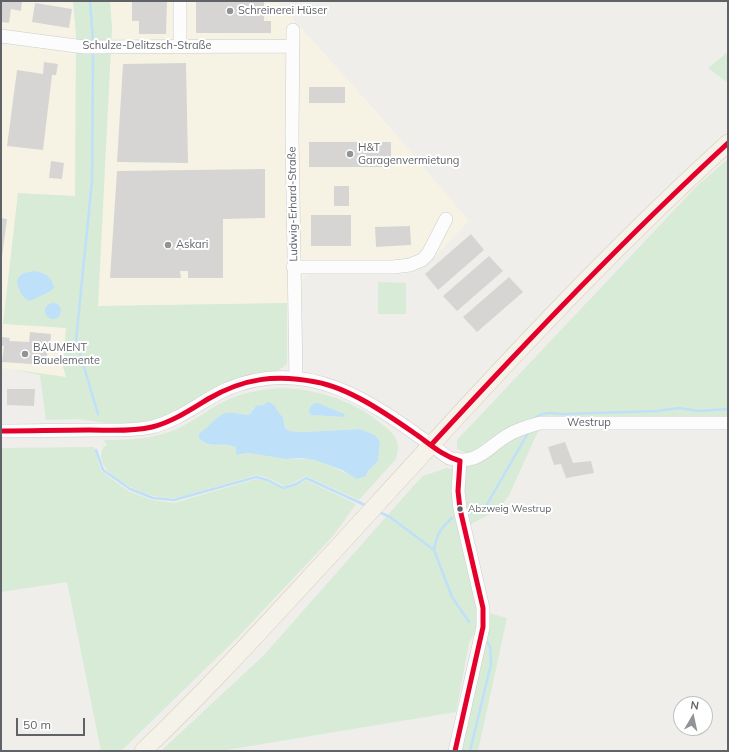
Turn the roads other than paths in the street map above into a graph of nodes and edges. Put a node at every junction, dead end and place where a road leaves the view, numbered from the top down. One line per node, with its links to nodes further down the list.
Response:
1 (180, 1): 5 (street)
2 (293, 30): 4 (street, Ludwig-Erhard-Straße)
3 (1, 36): 5 (street, Schulze-Delitzsch-Straße)
4 (293, 46): 5 (street, Schulze-Delitzsch-Straße); 8 (street, Ludwig-Erhard-Straße)
5 (180, 47)
6 (728, 143): 12 (main road)
7 (446, 219): 8 (street)
8 (293, 267): 9 (street, Ludwig-Erhard-Straße)
9 (296, 378): 11 (street); 12 (street)
10 (728, 423): 13 (street, Westrup)
11 (1, 431)
12 (431, 445): 13 (street); 14 (main road)
13 (460, 461): 15 (street)
14 (143, 751)
15 (455, 751)

